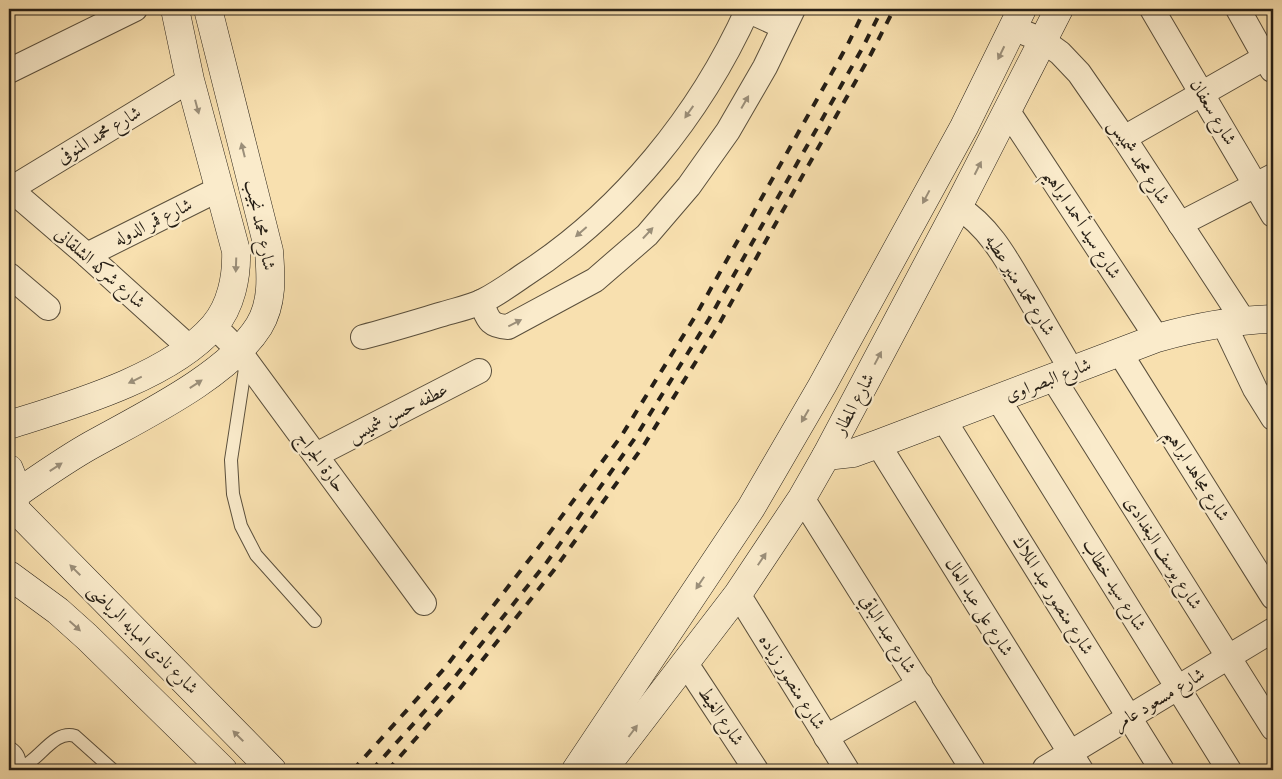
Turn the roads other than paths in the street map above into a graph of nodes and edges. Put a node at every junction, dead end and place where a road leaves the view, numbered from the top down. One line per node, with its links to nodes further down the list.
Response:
1 (135, 9): 12 (street)
2 (175, 9): 13 (street, شارع محمد نجيب)
3 (208, 9): 34 (street, شارع محمد نجيب, one-way to 3)
4 (747, 9): 8 (street); 25 (street, one-way to 25)
5 (1059, 9): 10 (street, شارع المطار)
6 (1152, 9): 14 (street, شارع سعفان)
7 (1238, 9): 11 (street)
8 (789, 18): 25 (street, one-way to 8)
9 (1017, 18): 10 (street, شارع محمد شميس); 37 (street, شارع المطار, one-way to 37)
10 (1042, 40): 15 (street, شارع المطار); 16 (street, شارع محمد شميس)
11 (1271, 60): 14 (street)
12 (9, 71)
13 (190, 80): 18 (street, شارع محمد نجيب, one-way to 18); 19 (street, شارع محمد المنوفى)
14 (1202, 94): 16 (street); 17 (street, شارع سعفان)
15 (1007, 110): 20 (street, شارع المطار, one-way to 15); 31 (street, شارع سيد أحمد ابراهيم)
16 (1124, 138): 22 (street, شارع محمد شميس)
17 (1265, 181): 21 (street, شارع سعفان); 22 (street)
18 (219, 189): 23 (street, شارع قمر الدوله); 29 (street, شارع محمد نجيب, one-way to 29)
19 (9, 190): 23 (street, شارع شركه الشلقانى)
20 (958, 207): 36 (street, شارع محمد منير عطيه); 39 (street, شارع المطار, one-way to 20)
21 (1273, 215)
22 (1180, 224): 28 (street, شارع محمد شميس)
23 (86, 255): 32 (street, شارع شركه الشلقانى)
24 (9, 275): 26 (street)
25 (481, 302): 30 (street)
26 (48, 308)
27 (1273, 319): 28 (street, شارع البصراوى)
28 (1233, 321): 31 (street, شارع البصراوى); 40 (street, شارع محمد شميس)
29 (214, 326): 32 (street, شارع محمد نجيب); 34 (street, حارة الجراج)
30 (363, 338)
31 (1157, 338): 33 (street, شارع البصراوى)
32 (190, 348): 42 (street, شارع محمد نجيب, one-way to 42)
33 (1120, 353): 36 (street, شارع البصراوى); 50 (street, شارع مجاهد ابراهيم)
34 (242, 355): 44 (street, حارة الجراج); 46 (street, شارع محمد نجيب, one-way to 34); 52 (lane)
35 (479, 371): 44 (street, عطفه حسن شميس)
36 (1063, 375): 38 (street, شارع البصراوى); 54 (street, شارع يوسف البغدادى)
37 (822, 386): 39 (street); 68 (street, شارع المطار, one-way to 68)
38 (998, 399): 41 (street, شارع البصراوى); 57 (street, شارع سيد خطاب)
39 (855, 402): 45 (street, شارع المطار)
40 (1273, 418)
41 (944, 420): 43 (street, شارع البصراوى); 58 (street, شارع منصور عبد الملاك)
42 (9, 425)
43 (878, 444): 45 (street, شارع البصراوى); 62 (street, شارع على عبد العال)
44 (316, 455): 51 (street, حارة الجراج)
45 (826, 456): 47 (street, شارع المطار)
46 (12, 498): 67 (street, شارع نادى امبابه الرياضى, one-way to 46)
47 (802, 498): 49 (street, شارع المطار, one-way to 47); 56 (street, شارع عبد الباقي)
48 (9, 575): 66 (street, شارع نادى امبابه الرياضى, one-way to 66)
49 (738, 594): 55 (street, شارع المطار); 60 (street, شارع منصور زياده)
50 (1273, 597)
51 (424, 602)
52 (315, 621)
53 (1273, 630): 54 (street, شارع مسعود عامر)
54 (1228, 657): 57 (street, شارع مسعود عامر); 59 (street, شارع يوسف البغدادى)
55 (685, 662): 69 (street, شارع المطار, one-way to 55); 70 (street, شارع الغيط)
56 (920, 684): 60 (street); 72 (street, شارع عبد الباقي)
57 (1178, 688): 58 (street, شارع مسعود عامر); 74 (street, شارع سيد خطاب)
58 (1130, 718): 62 (street, شارع مسعود عامر); 73 (street, شارع منصور عبد الملاك)
59 (1273, 728)
60 (826, 737): 71 (street, شارع منصور زياده)
61 (9, 747): 64 (lane)
62 (1076, 762): 63 (street, شارع مسعود عامر)
63 (1045, 768)
64 (20, 769): 65 (lane)
65 (113, 770)
66 (223, 770)
67 (272, 770)
68 (576, 770)
69 (603, 770)
70 (756, 770)
71 (847, 770)
72 (973, 770)
73 (1162, 770)
74 (1229, 770)

